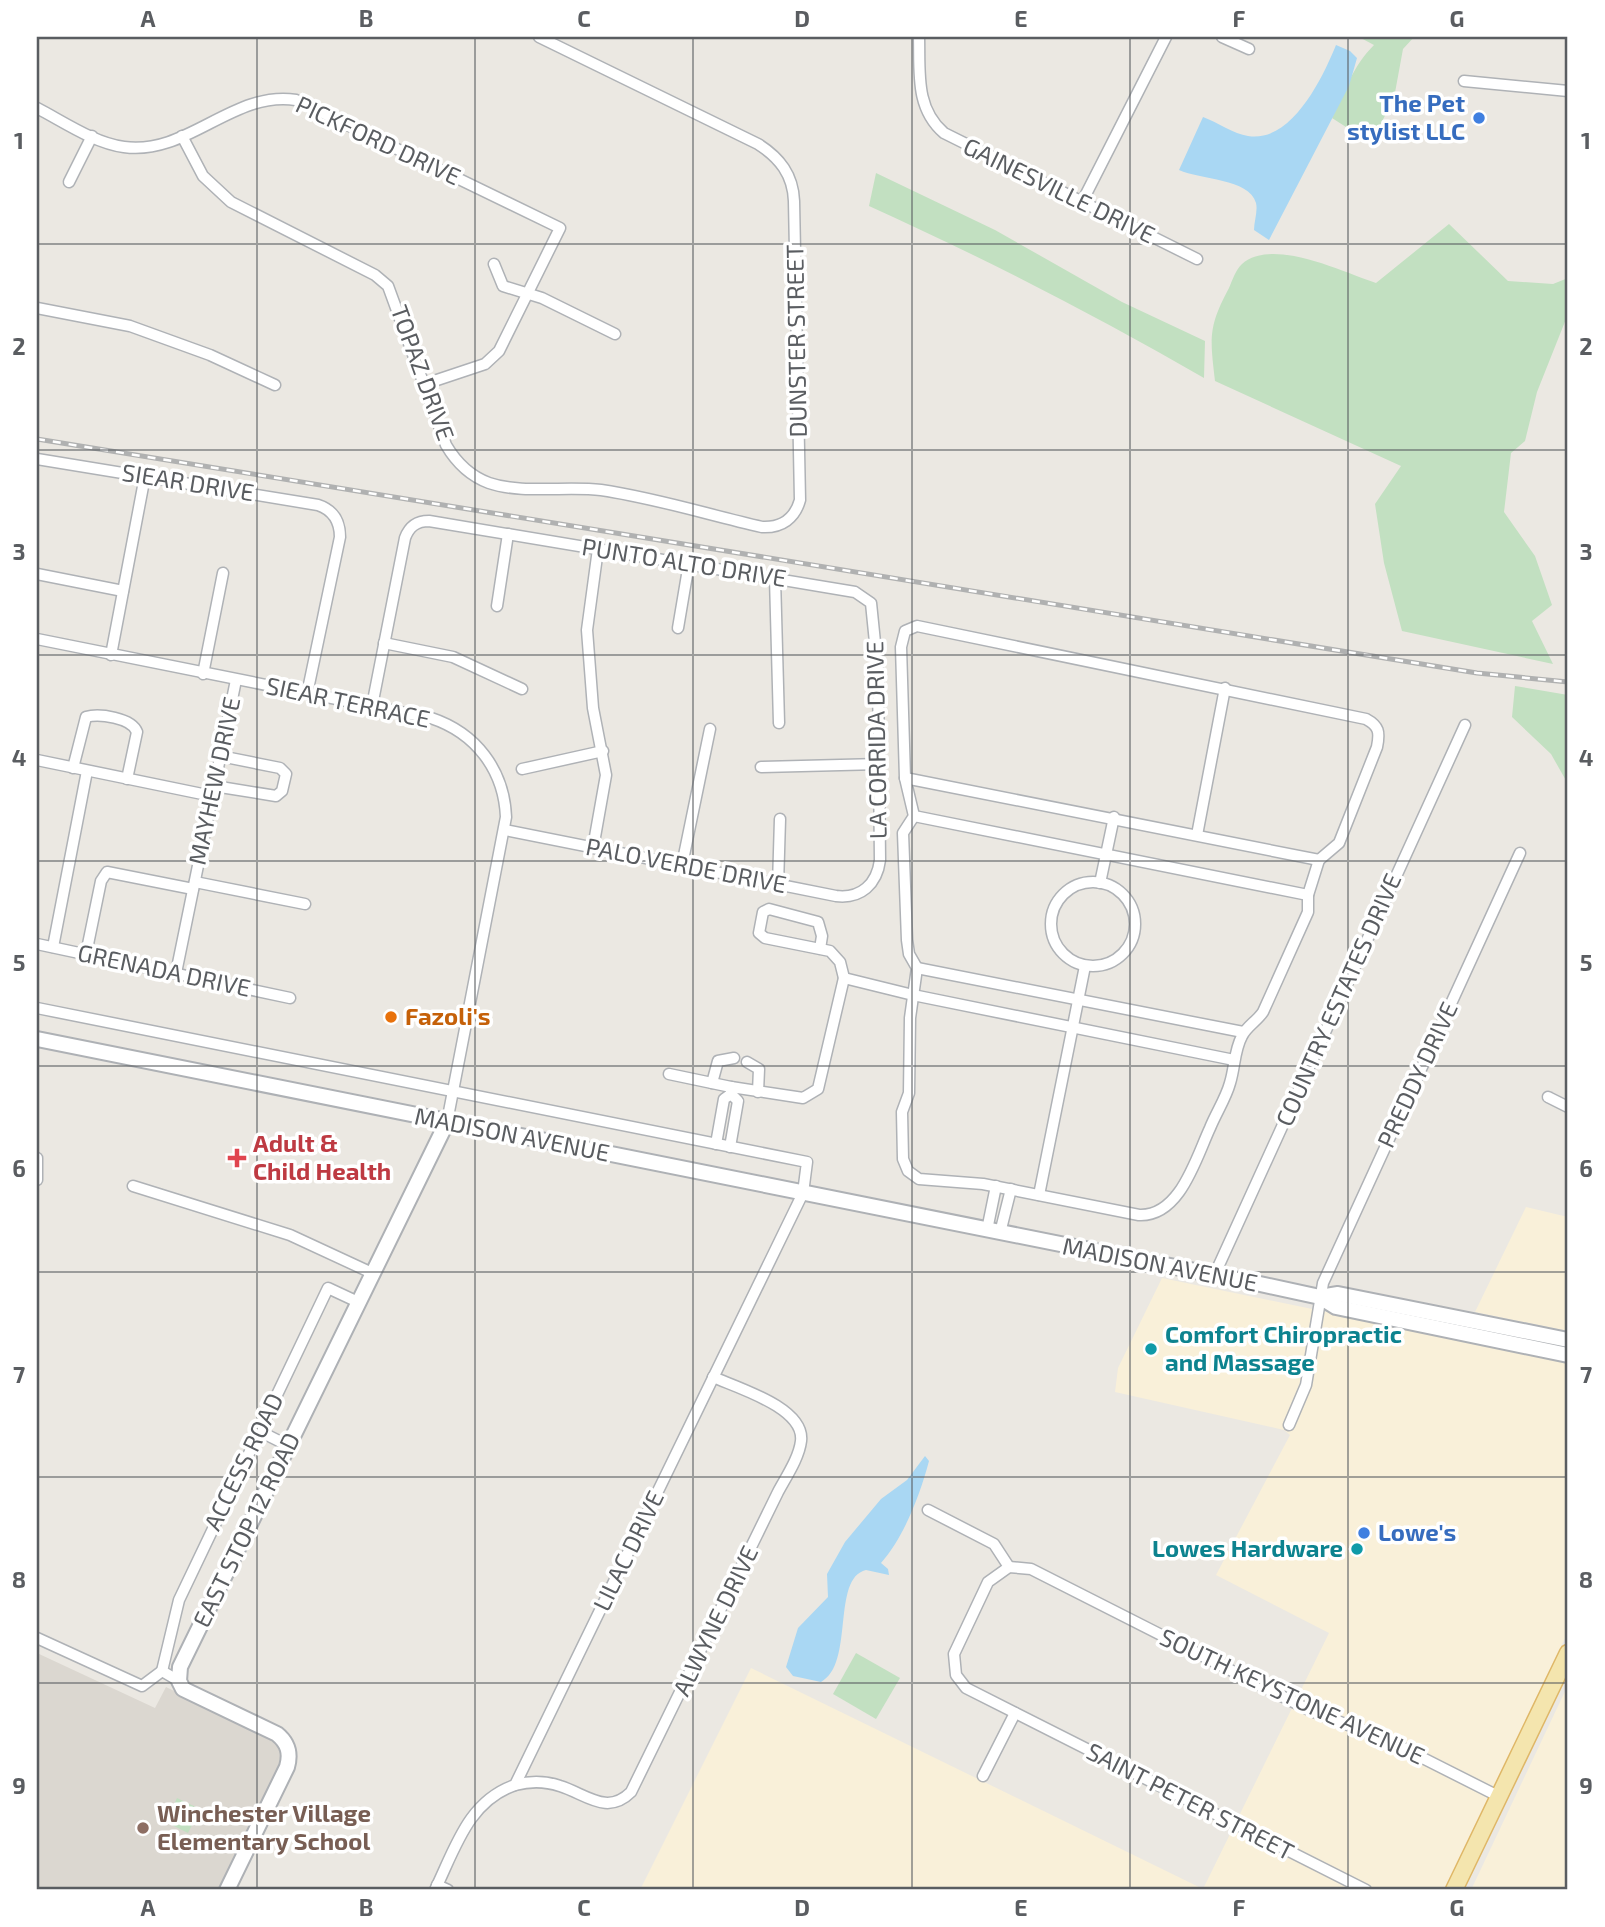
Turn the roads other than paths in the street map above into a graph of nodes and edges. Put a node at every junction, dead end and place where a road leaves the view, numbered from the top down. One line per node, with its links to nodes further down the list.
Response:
1 (539, 37): 22 (street, DUNSTER STREET)
2 (919, 37): 12 (street, GAINESVILLE DRIVE)
3 (1166, 37): 12 (street)
4 (1222, 37): 5 (street)
5 (1249, 49)
6 (1464, 81): 7 (street)
7 (1568, 91)
8 (37, 108): 9 (street, PICKFORD DRIVE)
9 (92, 135): 10 (street, PICKFORD DRIVE); 11 (street)
10 (181, 136): 15 (street, PICKFORD DRIVE); 18 (street, TOPAZ DRIVE)
11 (69, 182)
12 (1082, 202): 13 (street, GAINESVILLE DRIVE)
13 (1197, 259)
14 (494, 264): 15 (street)
15 (527, 294): 17 (street); 18 (street)
16 (37, 308): 19 (street)
17 (615, 334)
18 (425, 384): 22 (street, TOPAZ DRIVE)
19 (275, 385)
20 (37, 458): 21 (street, SIEAR DRIVE)
21 (145, 476): 29 (street); 40 (street, SIEAR DRIVE)
22 (788, 520)
23 (508, 534): 24 (street, PUNTO ALTO DRIVE); 31 (street); 34 (street, PUNTO ALTO DRIVE)
24 (598, 549): 25 (street, PUNTO ALTO DRIVE); 45 (street)
25 (688, 564): 28 (street, PUNTO ALTO DRIVE); 32 (street)
26 (223, 573): 36 (street)
27 (37, 574): 29 (street)
28 (775, 578): 30 (street, PUNTO ALTO DRIVE); 42 (street)
29 (123, 591): 35 (street)
30 (859, 593): 48 (street, LA CORRIDA DRIVE)
31 (497, 606)
32 (678, 628)
33 (37, 639): 35 (street, SIEAR TERRACE)
34 (384, 643): 39 (street); 41 (street)
35 (111, 655): 36 (street, SIEAR TERRACE)
36 (203, 674): 37 (street, SIEAR TERRACE)
37 (236, 680): 40 (street, SIEAR TERRACE); 46 (street, MAYHEW DRIVE)
38 (1225, 688): 53 (street); 60 (street); 64 (street)
39 (522, 689)
40 (307, 694): 41 (street, SIEAR TERRACE)
41 (372, 706): 59 (street, SIEAR TERRACE)
42 (779, 723)
43 (1465, 725): 109 (street, COUNTRY ESTATES DRIVE)
44 (710, 729): 65 (street)
45 (603, 751): 51 (street); 61 (street)
46 (220, 757): 55 (street, MAYHEW DRIVE); 55 (street)
47 (37, 760): 50 (street)
48 (880, 764): 49 (street); 69 (street, LA CORRIDA DRIVE)
49 (761, 767)
50 (73, 768): 52 (street); 54 (street)
51 (522, 769)
52 (87, 771): 54 (street); 73 (street)
53 (905, 778): 56 (street); 57 (street)
54 (127, 779): 55 (street)
55 (213, 791): 68 (street, MAYHEW DRIVE)
56 (914, 816): 63 (street); 77 (street)
57 (1114, 817): 60 (street); 63 (street)
58 (780, 819): 67 (street)
59 (505, 830): 61 (street, PALO VERDE DRIVE); 93 (street, SIEAR TERRACE)
60 (1197, 835): 64 (street)
61 (593, 848): 65 (street, PALO VERDE DRIVE)
62 (1520, 853): 110 (street, PREDDY DRIVE)
63 (1107, 854): 66 (street); 70 (street)
64 (1319, 860): 70 (street)
65 (682, 865): 67 (street, PALO VERDE DRIVE)
66 (1100, 883): 76 (street); 76 (street)
67 (778, 885): 69 (street, PALO VERDE DRIVE)
68 (194, 886): 71 (street, MAYHEW DRIVE); 75 (street); 78 (street, MAYHEW DRIVE)
69 (867, 889)
70 (1308, 895): 85 (street)
71 (305, 904)
72 (37, 944): 73 (street, GRENADA DRIVE)
73 (53, 947): 75 (street, GRENADA DRIVE)
74 (820, 949): 74 (street); 79 (street)
75 (86, 954): 78 (street, GRENADA DRIVE)
76 (1084, 966): 82 (street)
77 (917, 968): 80 (street); 82 (street)
78 (176, 973): 81 (street, GRENADA DRIVE)
79 (844, 978): 80 (street); 94 (street)
80 (914, 995): 84 (street); 103 (street)
81 (290, 998)
82 (1078, 999): 84 (street); 85 (street)
83 (37, 1008): 93 (street)
84 (1072, 1028): 88 (street); 106 (street)
85 (1243, 1032): 88 (street)
86 (37, 1039): 97 (main road, MADISON AVENUE)
87 (734, 1058): 91 (street)
88 (1234, 1060): 106 (street)
89 (747, 1062): 94 (street)
90 (669, 1074): 91 (street)
91 (712, 1083): 92 (street)
92 (731, 1091): 94 (street); 98 (street); 99 (street)
93 (453, 1092): 97 (street, SIEAR TERRACE); 98 (street)
94 (758, 1092)
95 (1548, 1097): 96 (street)
96 (1568, 1107)
97 (447, 1122): 105 (main road, MADISON AVENUE); 108 (main road, EAST STOP 12 ROAD)
98 (716, 1144): 99 (street)
99 (730, 1147): 105 (street)
100 (37, 1158): 101 (street)
101 (37, 1180)
102 (133, 1186): 108 (street)
103 (996, 1186): 104 (street); 107 (street)
104 (1011, 1189): 106 (street); 107 (street)
105 (803, 1193): 107 (main road, MADISON AVENUE); 114 (street, LILAC DRIVE)
106 (1039, 1195)
107 (994, 1231): 109 (main road, MADISON AVENUE)
108 (372, 1273): 111 (main road, EAST STOP 12 ROAD)
109 (1214, 1276): 110 (main road, MADISON AVENUE)
110 (1321, 1297): 112 (main road, MADISON AVENUE); 113 (main road, MADISON AVENUE); 115 (street, PREDDY DRIVE)
111 (358, 1302): 116 (street, ACCESS ROAD); 117 (main road, EAST STOP 12 ROAD)
112 (1568, 1340)
113 (1568, 1355)
114 (713, 1377): 126 (street, LILAC DRIVE); 126 (street, ALWYNE DRIVE)
115 (1289, 1425)
116 (259, 1431): 117 (street); 122 (street, ACCESS ROAD)
117 (289, 1446): 123 (main road, EAST STOP 12 ROAD)
118 (928, 1510): 119 (street)
119 (1007, 1568): 124 (street, SAINT PETER STREET); 127 (street, SOUTH KEYSTONE AVENUE)
120 (37, 1638): 122 (street)
121 (1568, 1653): 127 (main road)
122 (162, 1671): 123 (street)
123 (179, 1681): 129 (main road)
124 (1015, 1713): 125 (street); 131 (street, SAINT PETER STREET)
125 (983, 1776)
126 (516, 1785): 128 (street)
127 (1499, 1797): 132 (main road)
128 (436, 1888): 130 (street)
129 (227, 1890)
130 (448, 1890)
131 (1366, 1890)
132 (1454, 1890)

